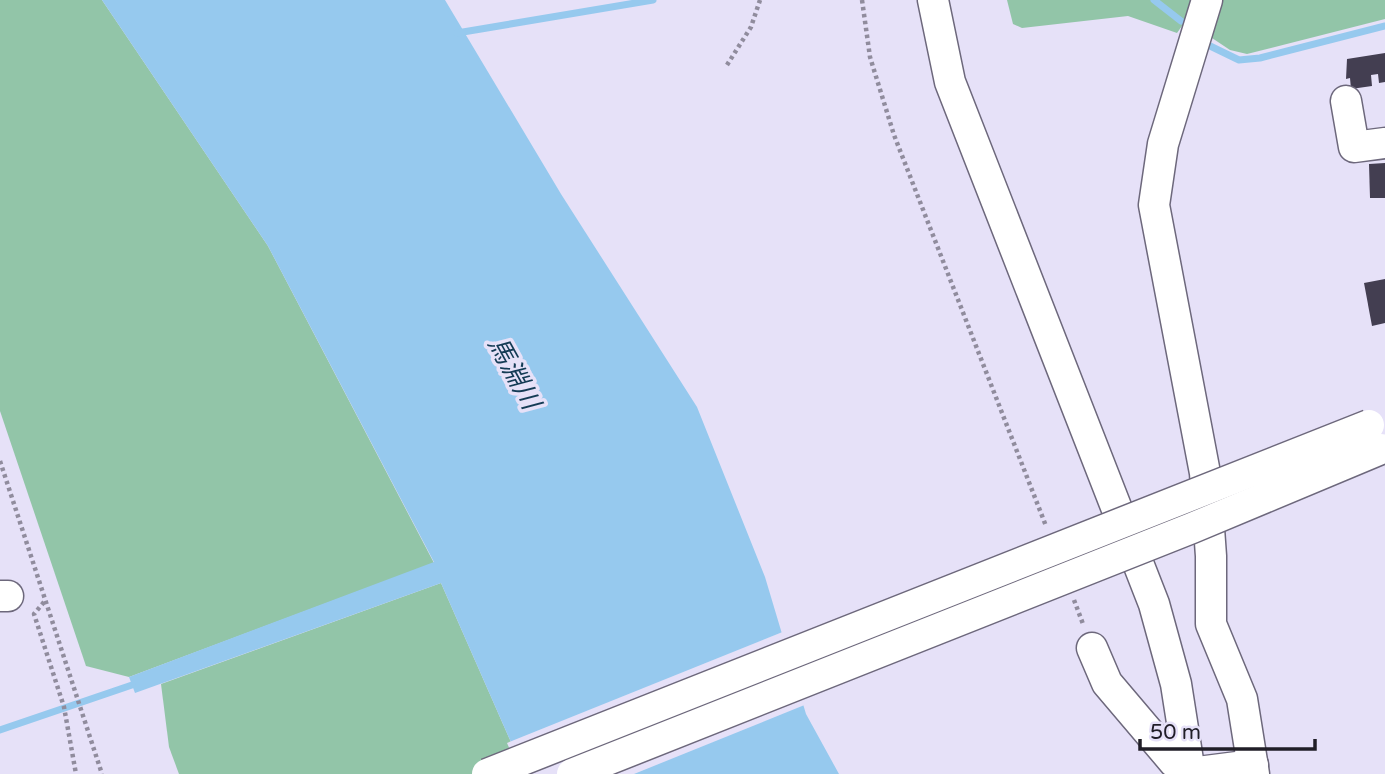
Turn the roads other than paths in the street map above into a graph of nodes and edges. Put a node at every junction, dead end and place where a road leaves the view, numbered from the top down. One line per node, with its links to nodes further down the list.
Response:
1 (933, 0): 8 (street)
2 (1207, 0): 7 (street)
3 (1346, 101): 4 (street)
4 (1385, 143)
5 (1380, 435): 9 (street, bridge); 10 (street, bridge)
6 (1092, 648): 8 (street)
7 (1253, 769): 8 (street)
8 (1190, 773)
9 (487, 774)
10 (572, 774)

